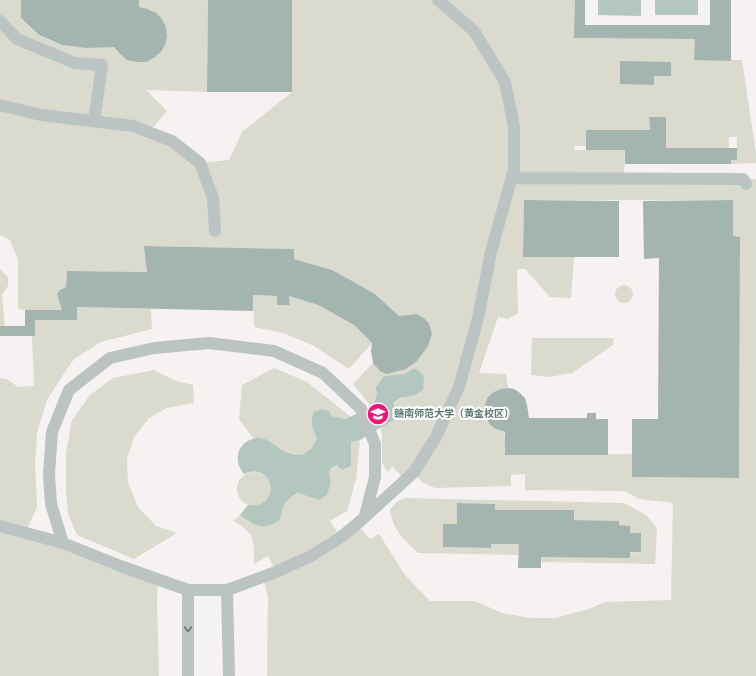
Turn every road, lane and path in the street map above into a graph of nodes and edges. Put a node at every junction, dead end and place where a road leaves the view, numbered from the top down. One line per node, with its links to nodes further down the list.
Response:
1 (438, 0): 5 (street)
2 (0, 21): 4 (street)
3 (0, 105): 4 (street)
4 (94, 122): 7 (street)
5 (512, 178): 6 (street); 8 (street)
6 (746, 184)
7 (215, 231)
8 (365, 516): 10 (street); 12 (street)
9 (0, 526): 10 (street)
10 (63, 543): 11 (street)
11 (188, 590): 12 (street); 13 (street, one-way to 13)
12 (226, 590): 14 (street)
13 (188, 676)
14 (229, 676)

